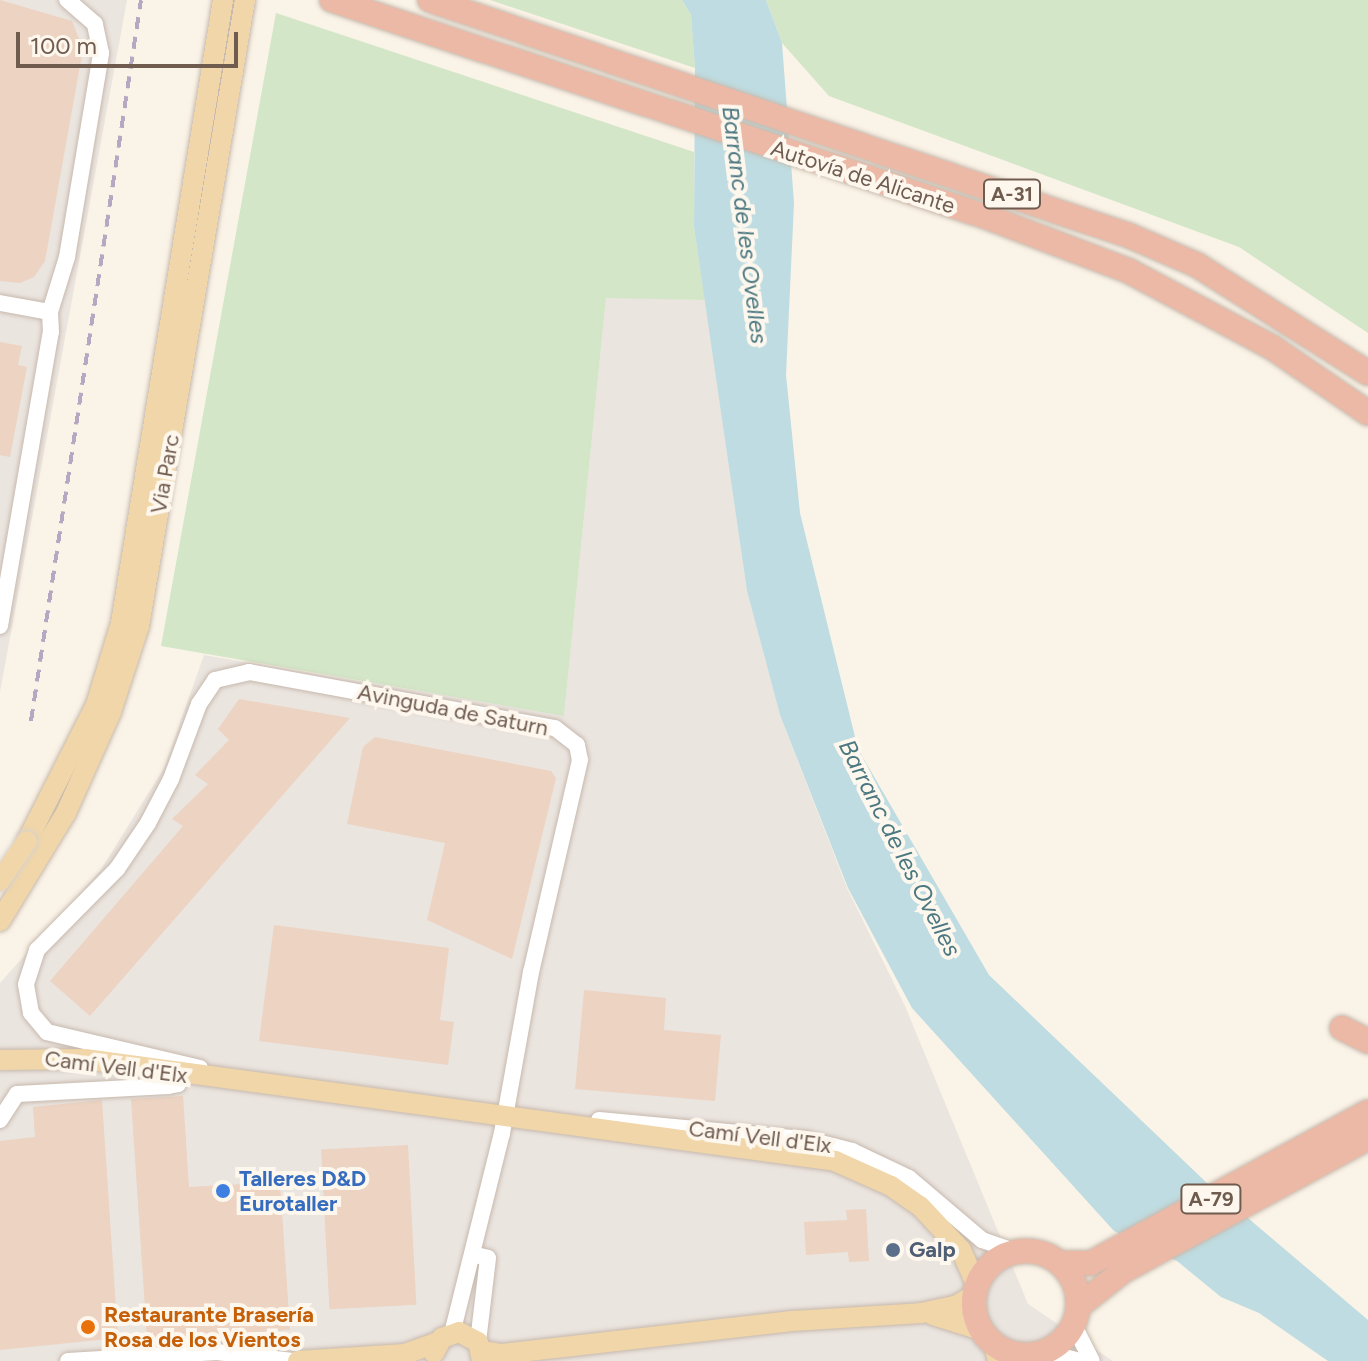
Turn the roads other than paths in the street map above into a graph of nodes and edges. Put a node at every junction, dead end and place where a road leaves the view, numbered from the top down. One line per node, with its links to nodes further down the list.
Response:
1 (67, 0): 8 (street)
2 (223, 0): 13 (main road, Via Parc, bridge)
3 (245, 0): 14 (main road, Via Parc)
4 (332, 0): 11 (highway, Autovía de Alicante / A-31)
5 (430, 0): 6 (highway, Autovía de Alicante / A-31)
6 (1197, 265): 9 (highway); 10 (highway, Autovía de Alicante / A-31)
7 (0, 303): 8 (street)
8 (50, 312): 12 (street)
9 (1368, 357)
10 (1368, 373)
11 (1368, 413)
12 (0, 626)
13 (0, 881)
14 (0, 921)
15 (39, 1026): 20 (street, Camí Vell d'Elx); 22 (street, Avinguda de Saturn)
16 (1368, 1028): 17 (highway)
17 (1368, 1041)
18 (7, 1058): 19 (main road, Camí Vell d'Elx)
19 (179, 1074): 20 (main road, Camí Vell d'Elx); 23 (street)
20 (232, 1079): 22 (main road, Camí Vell d'Elx)
21 (1368, 1111): 28 (highway, A-79)
22 (512, 1116): 25 (street, Camí Vell d'Elx); 26 (street, Avinguda de Saturn); 29 (main road, Camí Vell d'Elx)
23 (0, 1120)
24 (1368, 1138): 28 (highway, A-79)
25 (1016, 1252): 27 (highway); 29 (highway)
26 (472, 1254): 32 (street, Avinguda de Saturn); 34 (street)
27 (1060, 1263): 28 (highway, A-79); 31 (highway)
28 (1114, 1264): 31 (highway, A-79)
29 (976, 1290): 30 (main road); 33 (highway)
30 (921, 1313): 33 (main road); 34 (main road)
31 (1076, 1316): 35 (highway); 40 (street)
32 (441, 1345): 34 (main road); 38 (main road)
33 (991, 1345): 35 (highway)
34 (486, 1354)
35 (1039, 1356): 39 (street)
36 (68, 1361): 37 (street)
37 (292, 1361)
38 (298, 1361)
39 (1079, 1361)
40 (1092, 1361)

